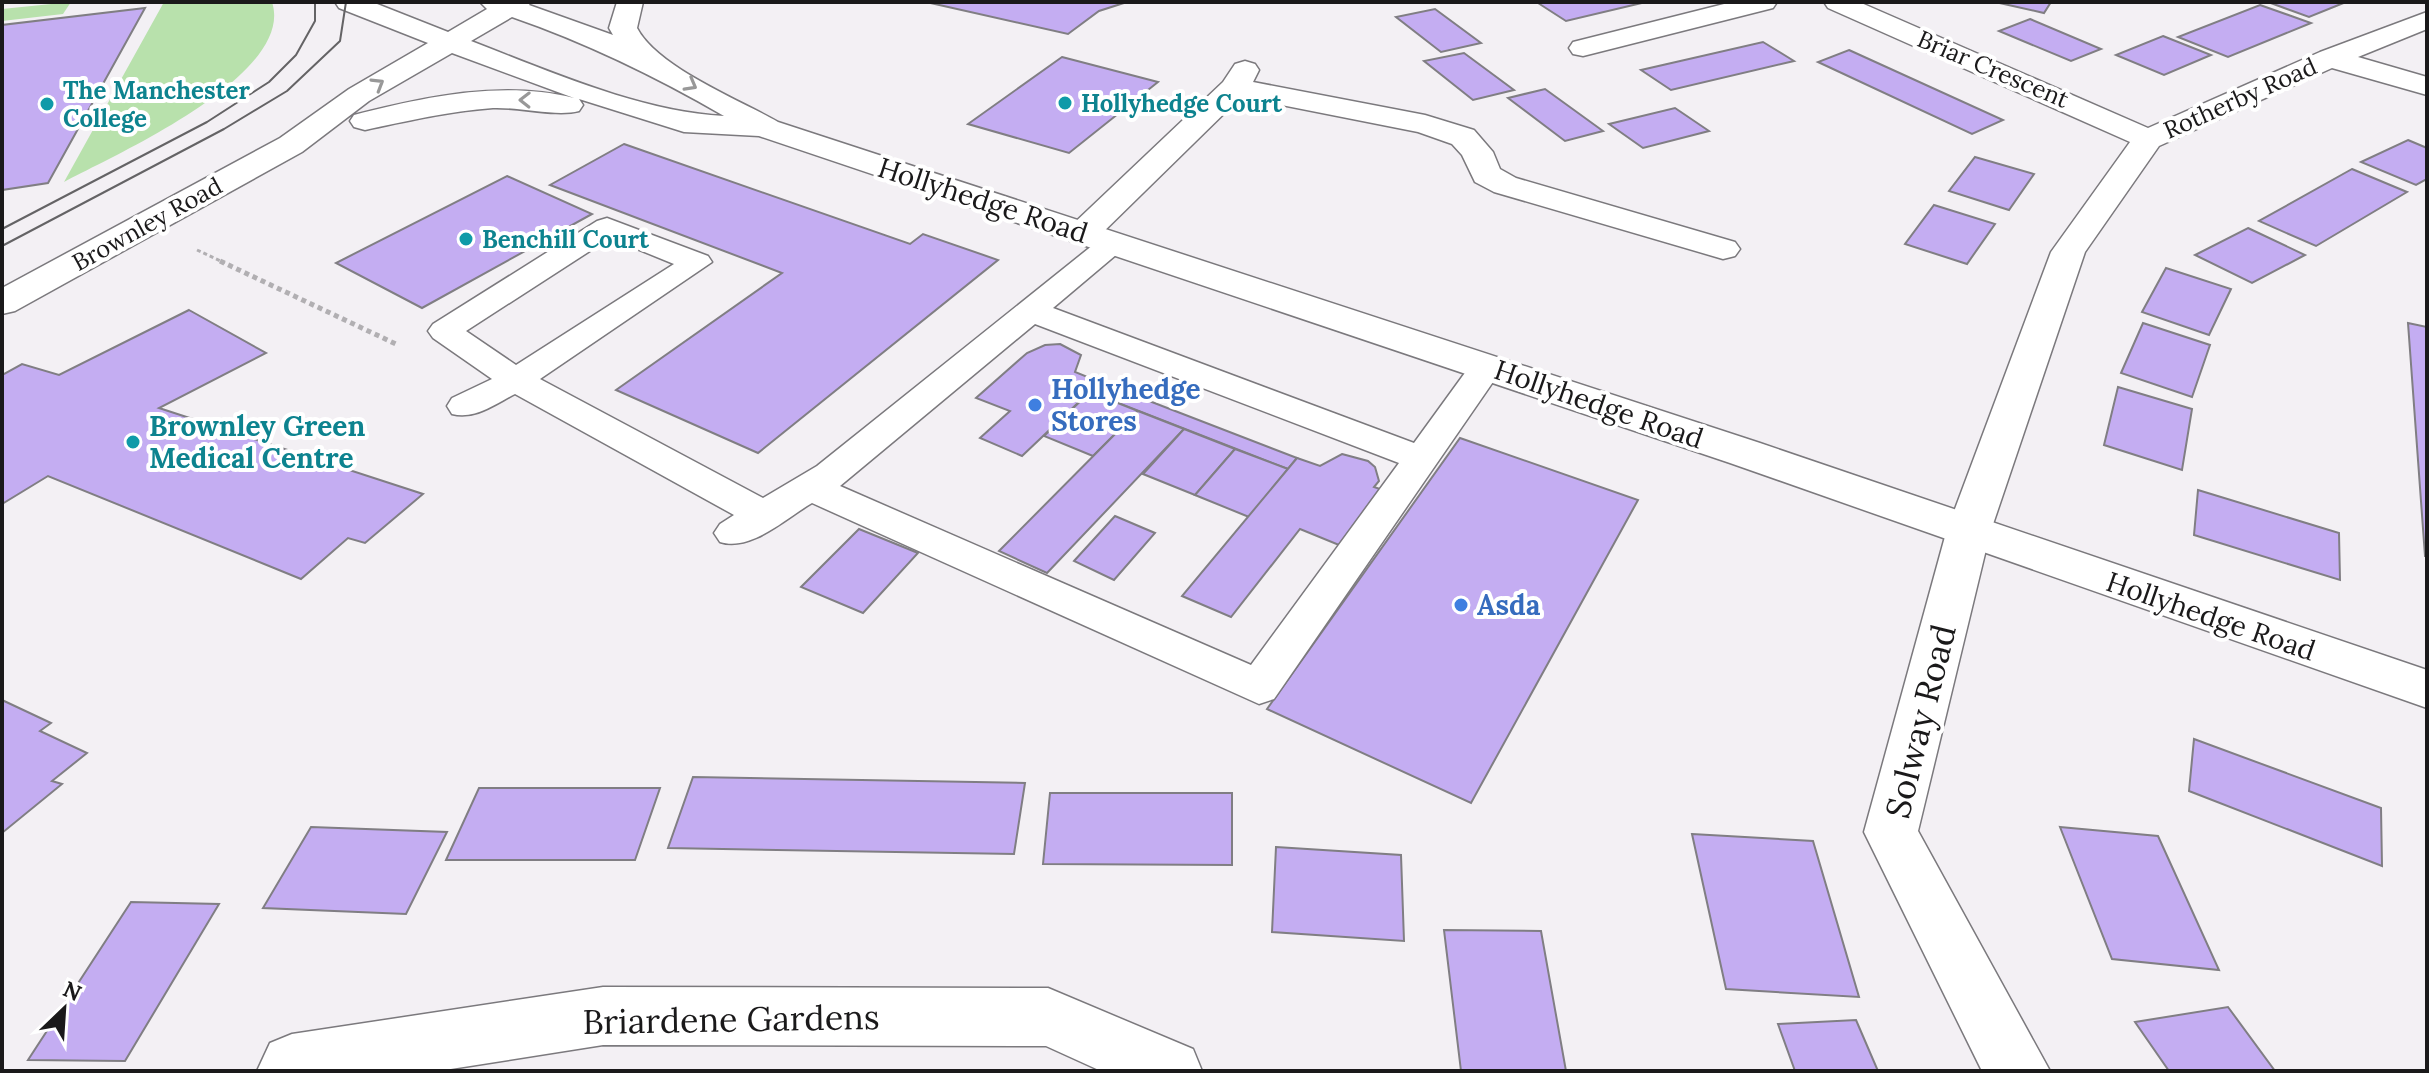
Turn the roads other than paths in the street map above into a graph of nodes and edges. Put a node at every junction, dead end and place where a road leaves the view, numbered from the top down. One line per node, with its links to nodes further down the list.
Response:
1 (348, 2): 10 (street, Hollyhedge Road)
2 (571, 2): 8 (street)
3 (630, 2): 14 (street)
4 (1764, 2): 11 (street)
5 (1837, 2): 20 (street, Briar Crescent)
6 (448, 10): 7 (street)
7 (503, 14): 8 (street); 10 (street, Brownley Road); 12 (street, Brownley Road); 18 (street)
8 (543, 18): 14 (street, Hollyhedge Road)
9 (2427, 20): 13 (street, Rotherby Road)
10 (448, 43): 12 (street, Hollyhedge Road); 21 (street, Brownley Road, one-way to 10)
11 (1583, 48)
12 (481, 55): 16 (street, Brownley Road); 17 (street, Hollyhedge Road)
13 (2330, 58): 15 (street); 20 (street, Rotherby Road)
14 (652, 63): 19 (street, Hollyhedge Road, one-way to 19)
15 (2427, 86)
16 (365, 121): 17 (street, one-way to 16); 21 (street, Brownley Road)
17 (684, 123): 18 (street, Hollyhedge Road)
18 (729, 125): 19 (street, Hollyhedge Road)
19 (767, 128): 22 (street, Hollyhedge Road)
20 (2148, 139): 33 (street, Rotherby Road)
21 (291, 145): 24 (street, Brownley Road)
22 (1098, 238): 23 (street); 25 (lane); 26 (street, Hollyhedge Road)
23 (1723, 249)
24 (2, 303)
25 (1033, 312): 29 (lane); 30 (lane)
26 (1487, 366): 29 (lane); 33 (street, Hollyhedge Road)
27 (516, 380): 27 (lane); 28 (lane); 31 (lane)
28 (464, 406)
29 (1423, 459): 30 (lane)
30 (810, 487): 31 (lane)
31 (764, 515): 32 (lane)
32 (733, 533)
33 (1968, 533): 34 (street, Hollyhedge Road); 37 (street, Solway Road)
34 (2427, 689)
35 (288, 1071): 36 (street, Briardene Gardens)
36 (1171, 1071)
37 (2019, 1071)

